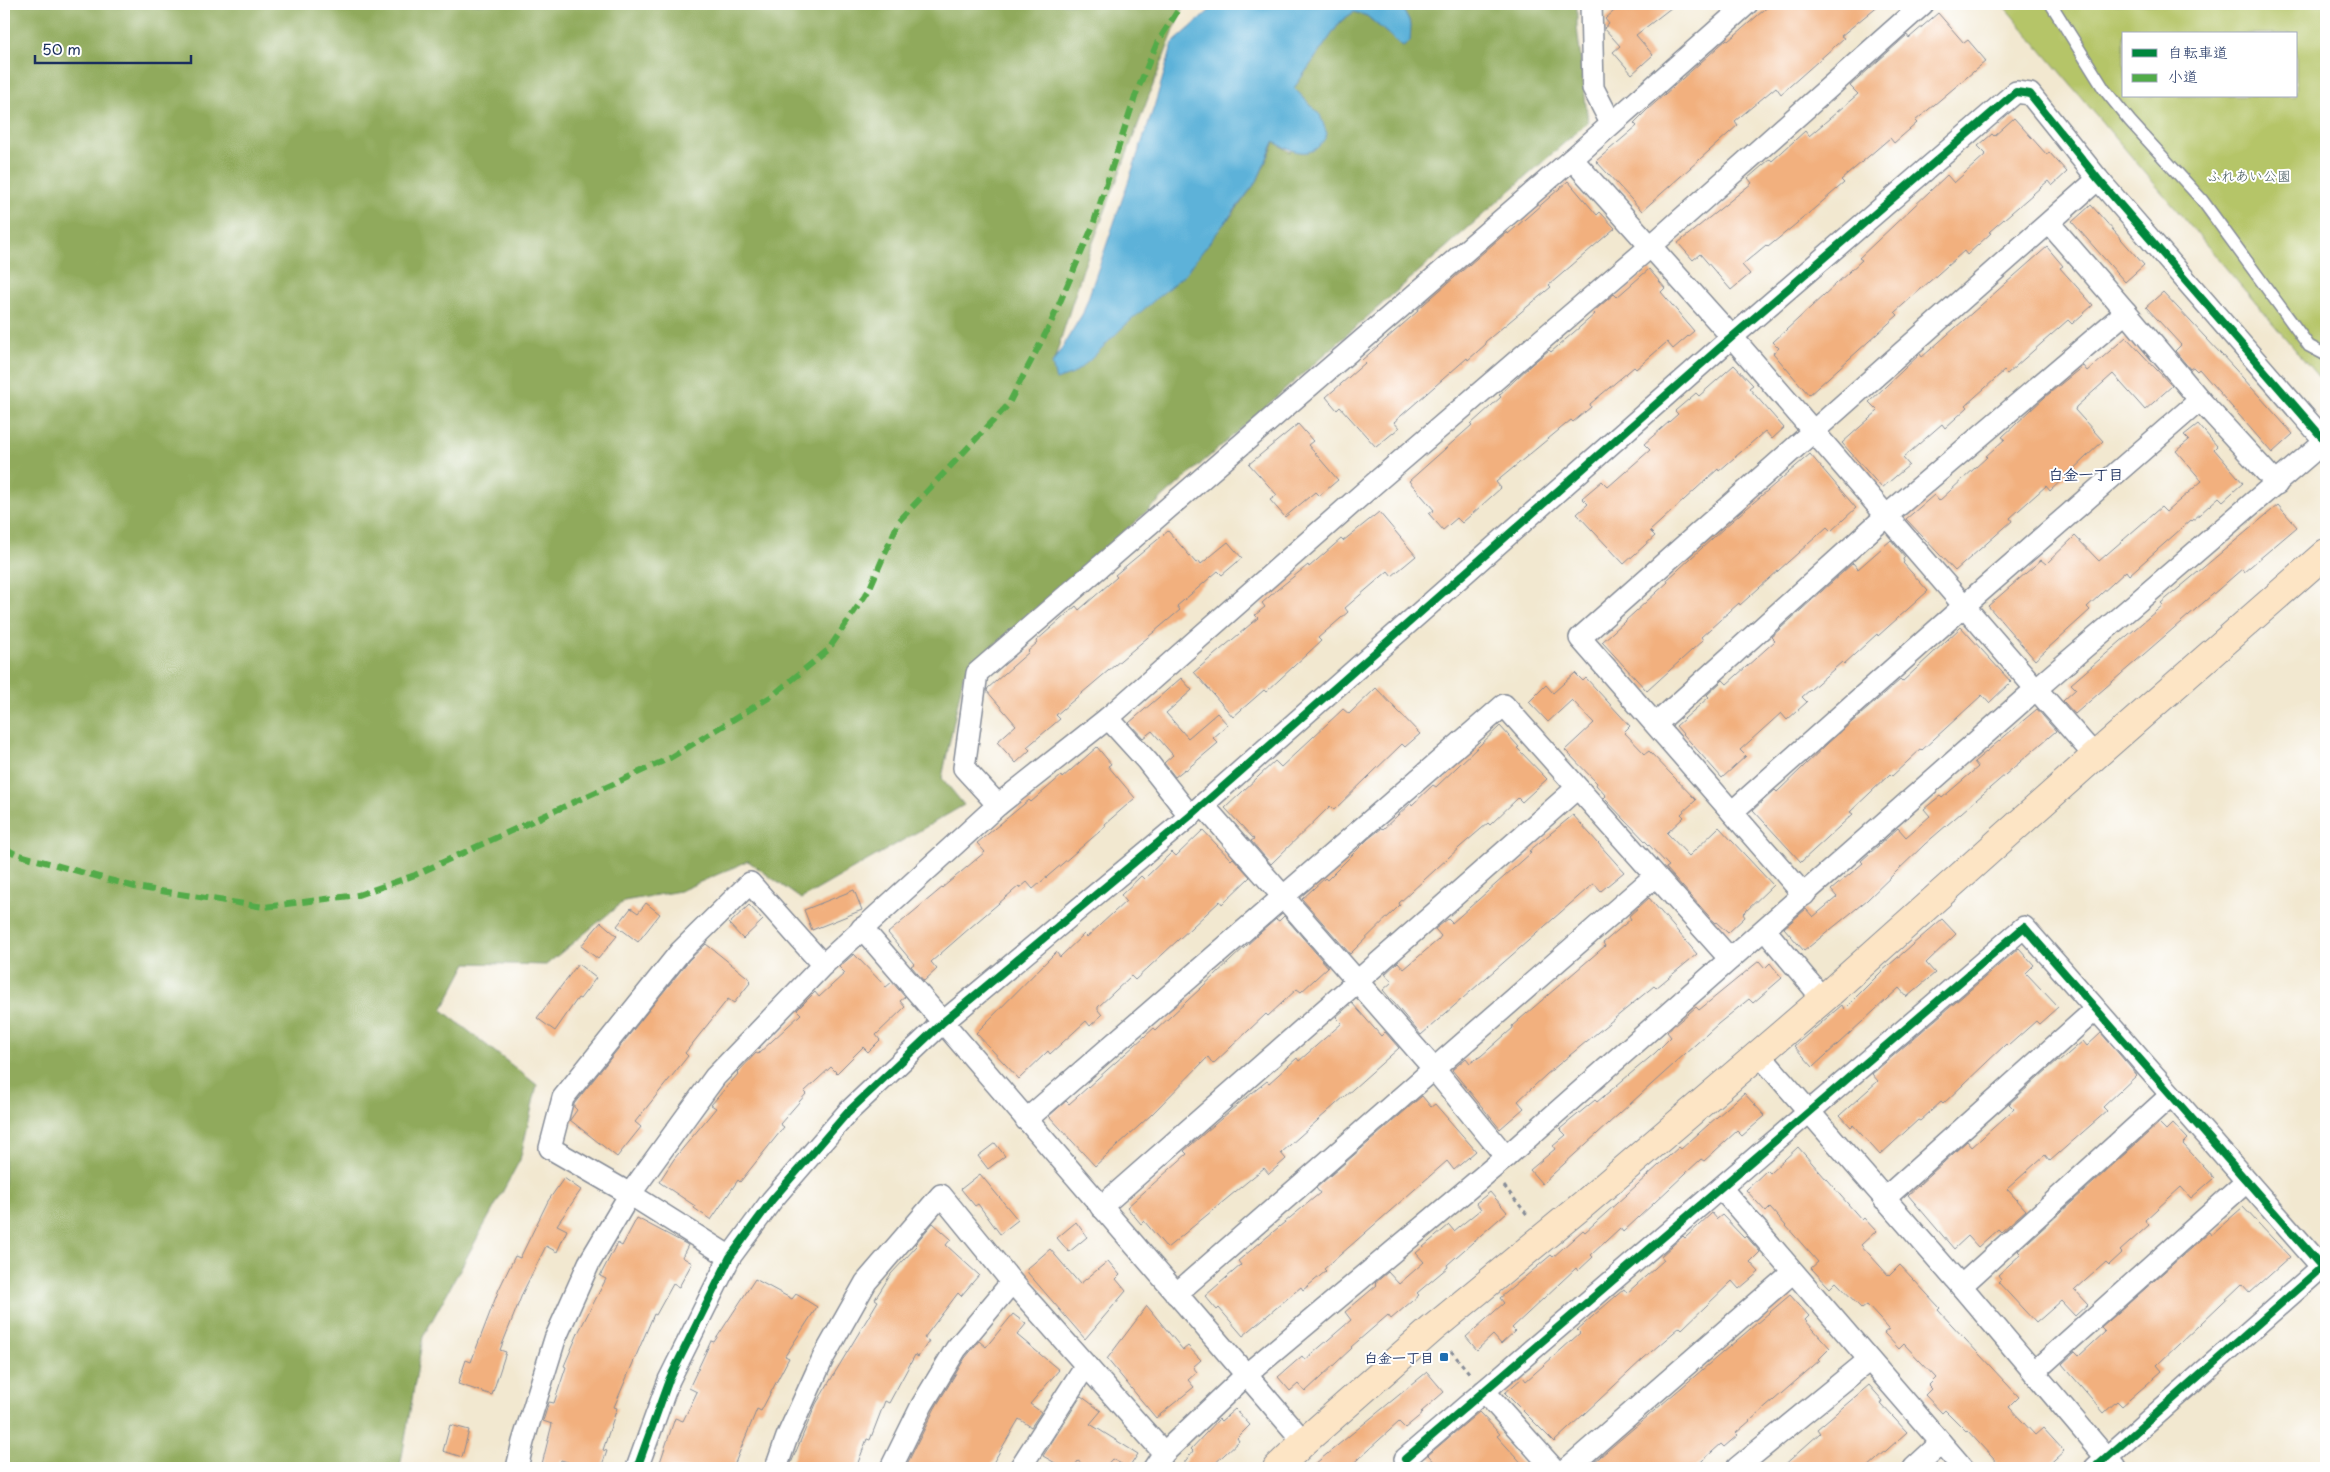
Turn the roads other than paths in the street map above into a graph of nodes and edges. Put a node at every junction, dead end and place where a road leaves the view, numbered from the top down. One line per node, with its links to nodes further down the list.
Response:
1 (1591, 4): 5 (street)
2 (1747, 4): 5 (street)
3 (1923, 4): 9 (street)
4 (2051, 4): 12 (lane)
5 (1611, 123): 6 (street)
6 (1572, 159): 9 (street); 25 (street)
7 (2098, 179): 8 (street); 11 (street); 15 (street)
8 (2050, 224): 10 (street); 14 (street)
9 (1651, 246): 11 (street); 21 (street)
10 (2126, 312): 13 (street); 17 (street)
11 (1732, 337): 14 (street); 26 (street)
12 (2326, 355)
13 (2200, 400): 16 (street); 19 (street)
14 (1814, 432): 17 (street); 22 (street)
15 (2326, 442): 16 (street)
16 (2277, 484): 20 (street)
17 (1885, 516): 19 (street); 22 (street)
18 (2326, 553): 23 (street)
19 (1964, 605): 20 (street); 27 (street)
20 (2036, 689): 23 (street); 29 (street)
21 (1108, 718): 25 (street); 26 (street)
22 (1656, 724): 27 (street)
23 (2095, 756): 36 (street)
24 (1577, 788): 28 (street); 30 (street); 35 (street)
25 (998, 805): 31 (street)
26 (1197, 810): 30 (street); 38 (street)
27 (1732, 812): 29 (street)
28 (1655, 876): 33 (street); 40 (street)
29 (1804, 895): 32 (street)
30 (1283, 897): 35 (street); 43 (street)
31 (862, 928): 34 (street); 38 (street)
32 (1765, 930): 33 (street); 36 (street)
33 (1730, 960): 44 (street)
34 (823, 965): 47 (street); 47 (street)
35 (1357, 981): 40 (street); 49 (street)
36 (1823, 999): 39 (street)
37 (2095, 1010): 41 (street); 42 (street); 48 (street)
38 (942, 1023): 43 (street); 50 (street)
39 (1758, 1054): 42 (street); 60 (street)
40 (1434, 1069): 44 (street); 54 (street)
41 (2170, 1096): 45 (street); 53 (street)
42 (1808, 1112): 46 (street); 48 (street)
43 (1026, 1120): 49 (street)
44 (1506, 1157): 58 (street)
45 (2246, 1182): 57 (street); 64 (street)
46 (1721, 1188): 51 (street); 59 (street)
47 (630, 1194): 50 (street); 65 (street)
48 (1884, 1198): 53 (street)
49 (1101, 1207): 54 (street)
50 (730, 1257): 66 (street)
51 (1793, 1272): 55 (street); 72 (street)
52 (1012, 1282): 56 (street); 67 (street); 68 (street)
53 (1961, 1286): 57 (street)
54 (1176, 1294): 58 (street)
55 (1869, 1360): 61 (street); 73 (street)
56 (1086, 1365): 62 (street); 69 (street)
57 (2034, 1372): 64 (street)
58 (1246, 1375): 60 (street); 62 (street)
59 (1479, 1385): 63 (street); 71 (street)
60 (1304, 1442): 70 (street)
61 (1941, 1444): 74 (street); 75 (street)
62 (1159, 1461)
63 (1404, 1465)
64 (2105, 1465)
65 (517, 1468)
66 (637, 1468)
67 (776, 1468)
68 (891, 1468)
69 (1020, 1468)
70 (1277, 1468)
71 (1553, 1468)
72 (1568, 1468)
73 (1738, 1468)
74 (1914, 1468)
75 (1963, 1468)

